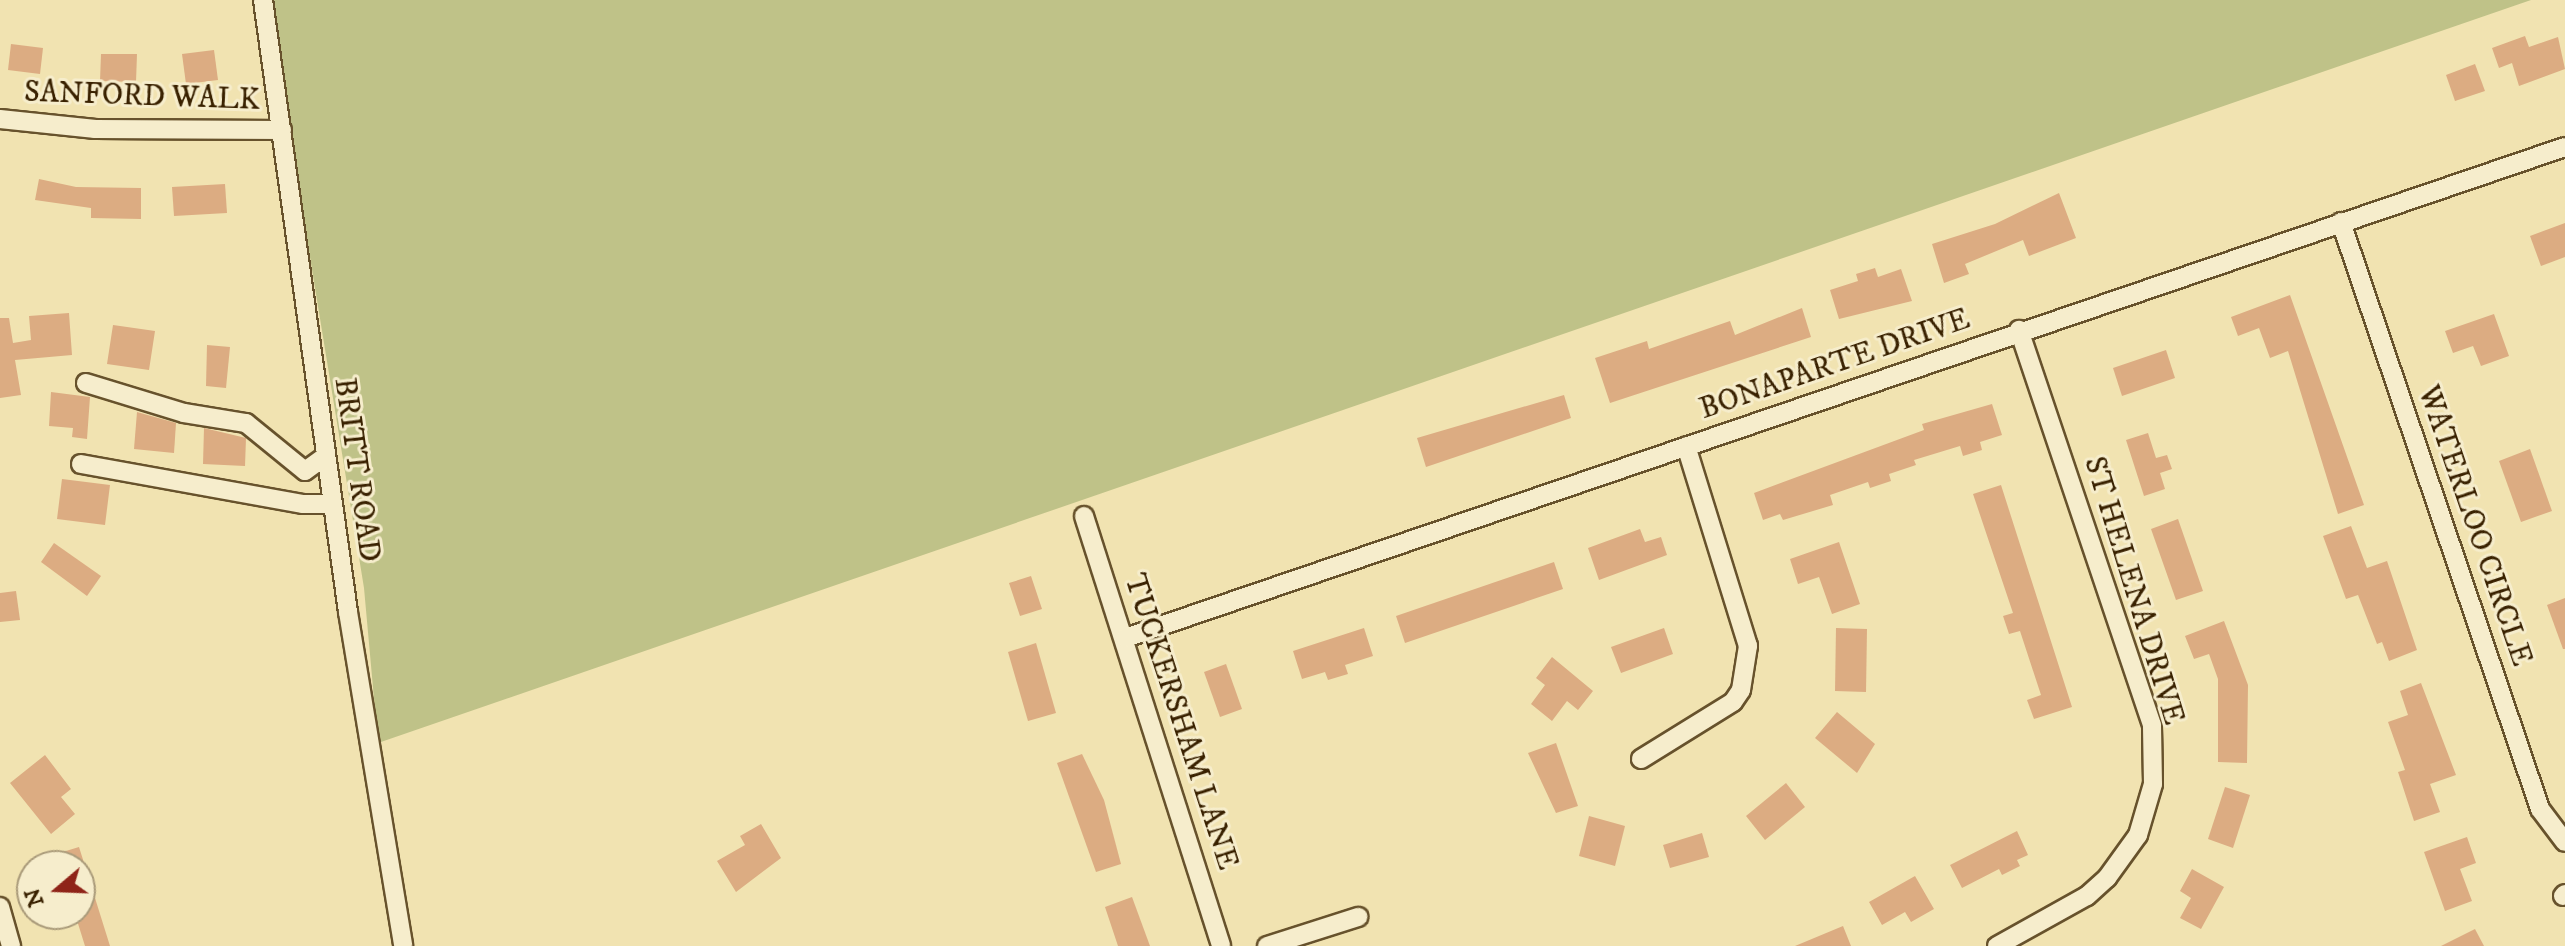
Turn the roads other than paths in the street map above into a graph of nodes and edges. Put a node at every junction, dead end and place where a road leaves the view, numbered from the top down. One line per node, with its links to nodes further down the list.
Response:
1 (263, 0): 3 (street, BRITT ROAD)
2 (0, 119): 3 (street, SANFORD WALK)
3 (282, 130): 9 (street, BRITT ROAD)
4 (2565, 147): 5 (street, BONAPARTE DRIVE)
5 (2341, 222): 6 (street, BONAPARTE DRIVE); 15 (street, WATERLOO CIRCLE)
6 (2019, 330): 8 (street, BONAPARTE DRIVE); 22 (street, ST HELENA DRIVE)
7 (86, 383): 9 (street)
8 (1686, 446): 13 (street, BONAPARTE DRIVE); 14 (street)
9 (326, 456): 11 (street, BRITT ROAD)
10 (81, 464): 11 (street)
11 (333, 504): 19 (street, BRITT ROAD)
12 (1084, 516): 13 (street, TUCKERSHAM LANE)
13 (1125, 638): 20 (street, TUCKERSHAM LANE)
14 (1641, 759)
15 (2565, 842)
16 (0, 907): 18 (street)
17 (1358, 917): 21 (street)
18 (11, 946)
19 (403, 946)
20 (1221, 946)
21 (1267, 946)
22 (1997, 946)

